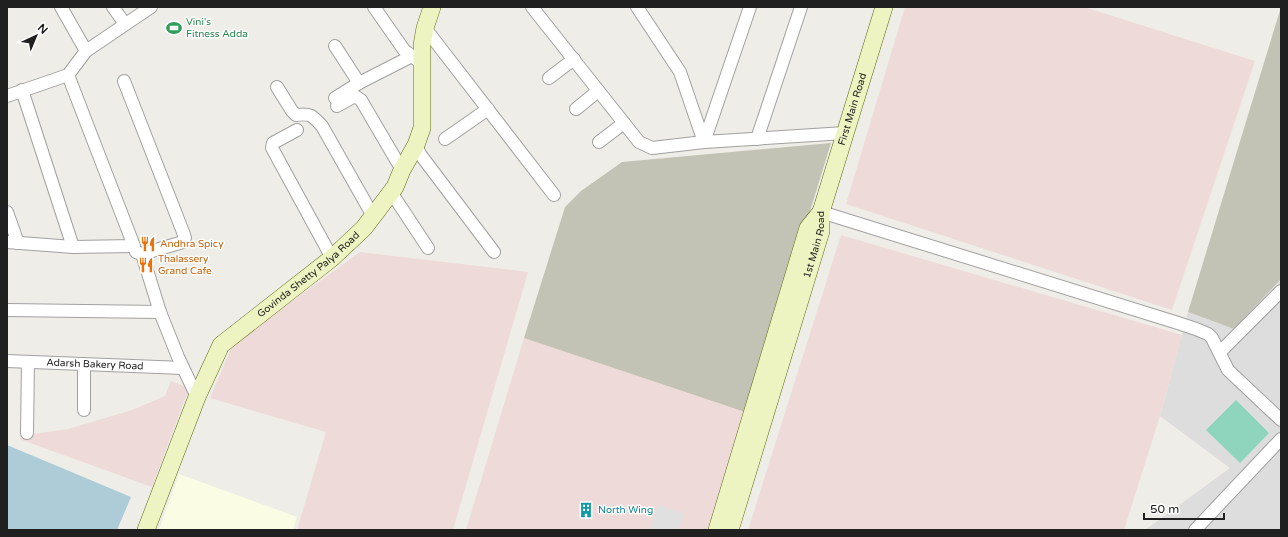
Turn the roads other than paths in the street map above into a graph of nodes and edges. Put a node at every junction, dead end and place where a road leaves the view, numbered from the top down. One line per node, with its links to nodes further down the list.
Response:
1 (61, 7): 14 (street)
2 (113, 7): 11 (street)
3 (151, 7): 11 (street)
4 (374, 7): 16 (street)
5 (432, 7): 12 (street, Govinda Shetty Palya Road)
6 (532, 7): 15 (street)
7 (636, 7): 33 (street)
8 (750, 7): 33 (street)
9 (801, 7): 31 (street)
10 (884, 7): 29 (street, First Main Road)
11 (125, 24): 14 (street)
12 (425, 28): 16 (street, Govinda Shetty Palya Road); 25 (street)
13 (335, 46): 20 (street)
14 (86, 51): 17 (street)
15 (574, 59): 18 (street); 23 (street)
16 (416, 60): 20 (street); 34 (street, Govinda Shetty Palya Road)
17 (68, 75): 22 (street); 44 (street)
18 (550, 78)
19 (124, 81): 44 (street)
20 (359, 83): 35 (street)
21 (277, 87): 40 (street)
22 (22, 90): 24 (street); 42 (street)
23 (598, 91): 26 (street); 27 (street)
24 (7, 96)
25 (488, 109): 30 (street); 37 (street)
26 (576, 109)
27 (624, 123): 32 (street); 33 (street)
28 (296, 130): 46 (street)
29 (845, 134): 31 (street); 39 (street, First Main Road)
30 (445, 139)
31 (757, 140): 33 (street)
32 (599, 142)
33 (704, 142)
34 (416, 145): 35 (street, Govinda Shetty Palya Road); 45 (street)
35 (402, 170): 36 (street, Govinda Shetty Palya Road)
36 (391, 192): 40 (street, Govinda Shetty Palya Road); 43 (street)
37 (554, 195)
38 (7, 212): 41 (street)
39 (821, 212): 50 (street); 61 (street, 1st Main Road); 62 (street, 1st Main Road)
40 (373, 216): 46 (street, Govinda Shetty Palya Road)
41 (12, 243): 42 (street)
42 (73, 247): 44 (street)
43 (428, 248)
44 (138, 250): 49 (street)
45 (494, 252)
46 (332, 258): 55 (street, Govinda Shetty Palya Road)
47 (1281, 291): 50 (street)
48 (7, 310): 49 (street)
49 (160, 312): 54 (street)
50 (1220, 352): 57 (street)
51 (7, 361): 52 (street, Adarsh Bakery Road)
52 (28, 362): 53 (street, Adarsh Bakery Road); 58 (street)
53 (84, 364): 54 (street, Adarsh Bakery Road); 56 (street)
54 (183, 368): 55 (street)
55 (197, 397): 60 (street, Govinda Shetty Palya Road)
56 (84, 410)
57 (1281, 420)
58 (27, 434)
59 (1281, 439): 63 (street)
60 (146, 530)
61 (717, 530)
62 (730, 530)
63 (1195, 530)

